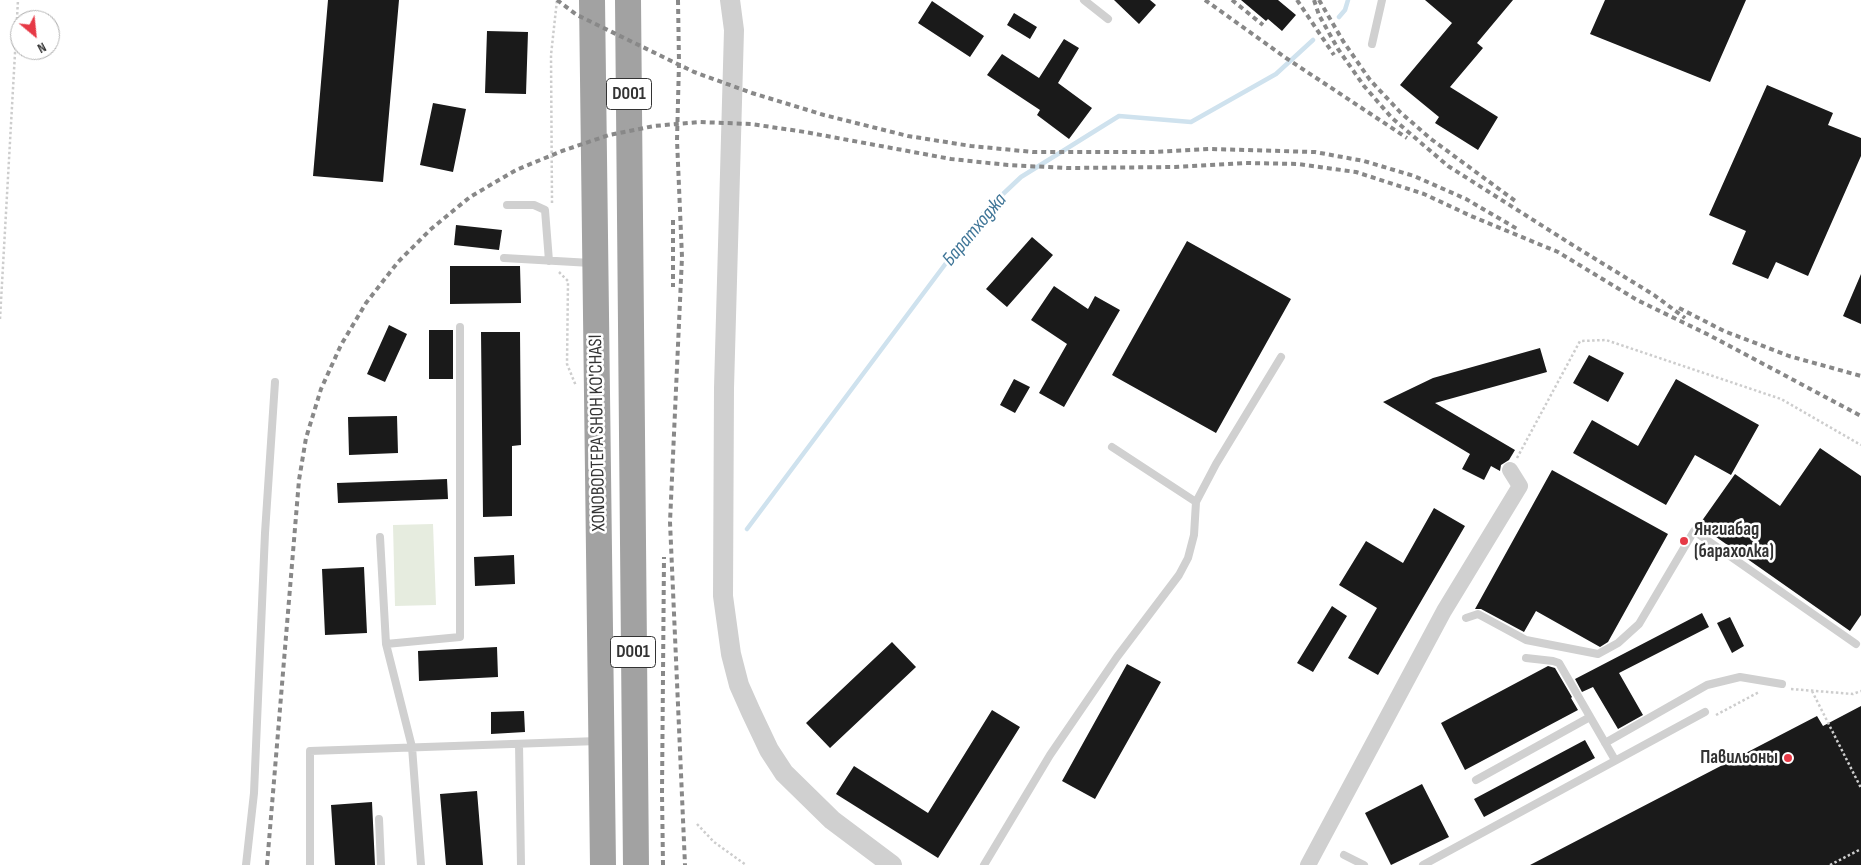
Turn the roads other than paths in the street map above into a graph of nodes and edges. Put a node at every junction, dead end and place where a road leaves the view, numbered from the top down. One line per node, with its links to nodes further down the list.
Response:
1 (592, 0): 8 (highway, XONOBODTEPA SHOH KO'CHASI / D001)
2 (628, 0): 9 (highway, XONOBODTEPA SHOH KO'CHASI / D001)
3 (730, 0): 43 (street)
4 (1084, 0): 6 (lane)
5 (1382, 0): 7 (lane)
6 (1108, 19)
7 (1372, 44)
8 (594, 188): 9 (highway); 13 (highway, XONOBODTEPA SHOH KO'CHASI / D001)
9 (630, 189): 42 (highway, XONOBODTEPA SHOH KO'CHASI / D001)
10 (507, 205): 12 (lane)
11 (504, 258): 12 (lane)
12 (549, 261): 13 (lane)
13 (595, 263): 28 (highway, XONOBODTEPA SHOH KO'CHASI / D001)
14 (460, 326): 22 (lane)
15 (1281, 358): 19 (lane)
16 (275, 382): 36 (lane)
17 (1112, 447): 19 (lane)
18 (1510, 470): 45 (street)
19 (1196, 502): 44 (lane)
20 (380, 537): 22 (lane)
21 (1466, 618): 23 (lane)
22 (386, 644): 31 (lane)
23 (1856, 644)
24 (1526, 658): 27 (lane)
25 (1784, 686): 29 (lane)
26 (1705, 712): 32 (lane)
27 (1590, 717): 29 (lane); 33 (lane)
28 (601, 741): 30 (lane); 41 (highway, XONOBODTEPA SHOH KO'CHASI / D001)
29 (1605, 743): 32 (lane)
30 (519, 744): 31 (lane); 40 (lane)
31 (412, 747): 37 (lane); 39 (lane)
32 (1615, 760): 47 (lane)
33 (1476, 780)
34 (379, 819): 38 (lane)
35 (1344, 855): 46 (lane)
36 (246, 865)
37 (310, 865)
38 (381, 865)
39 (421, 865)
40 (521, 865)
41 (603, 865)
42 (636, 865)
43 (892, 865)
44 (984, 865)
45 (1308, 865)
46 (1364, 865)
47 (1423, 865)

